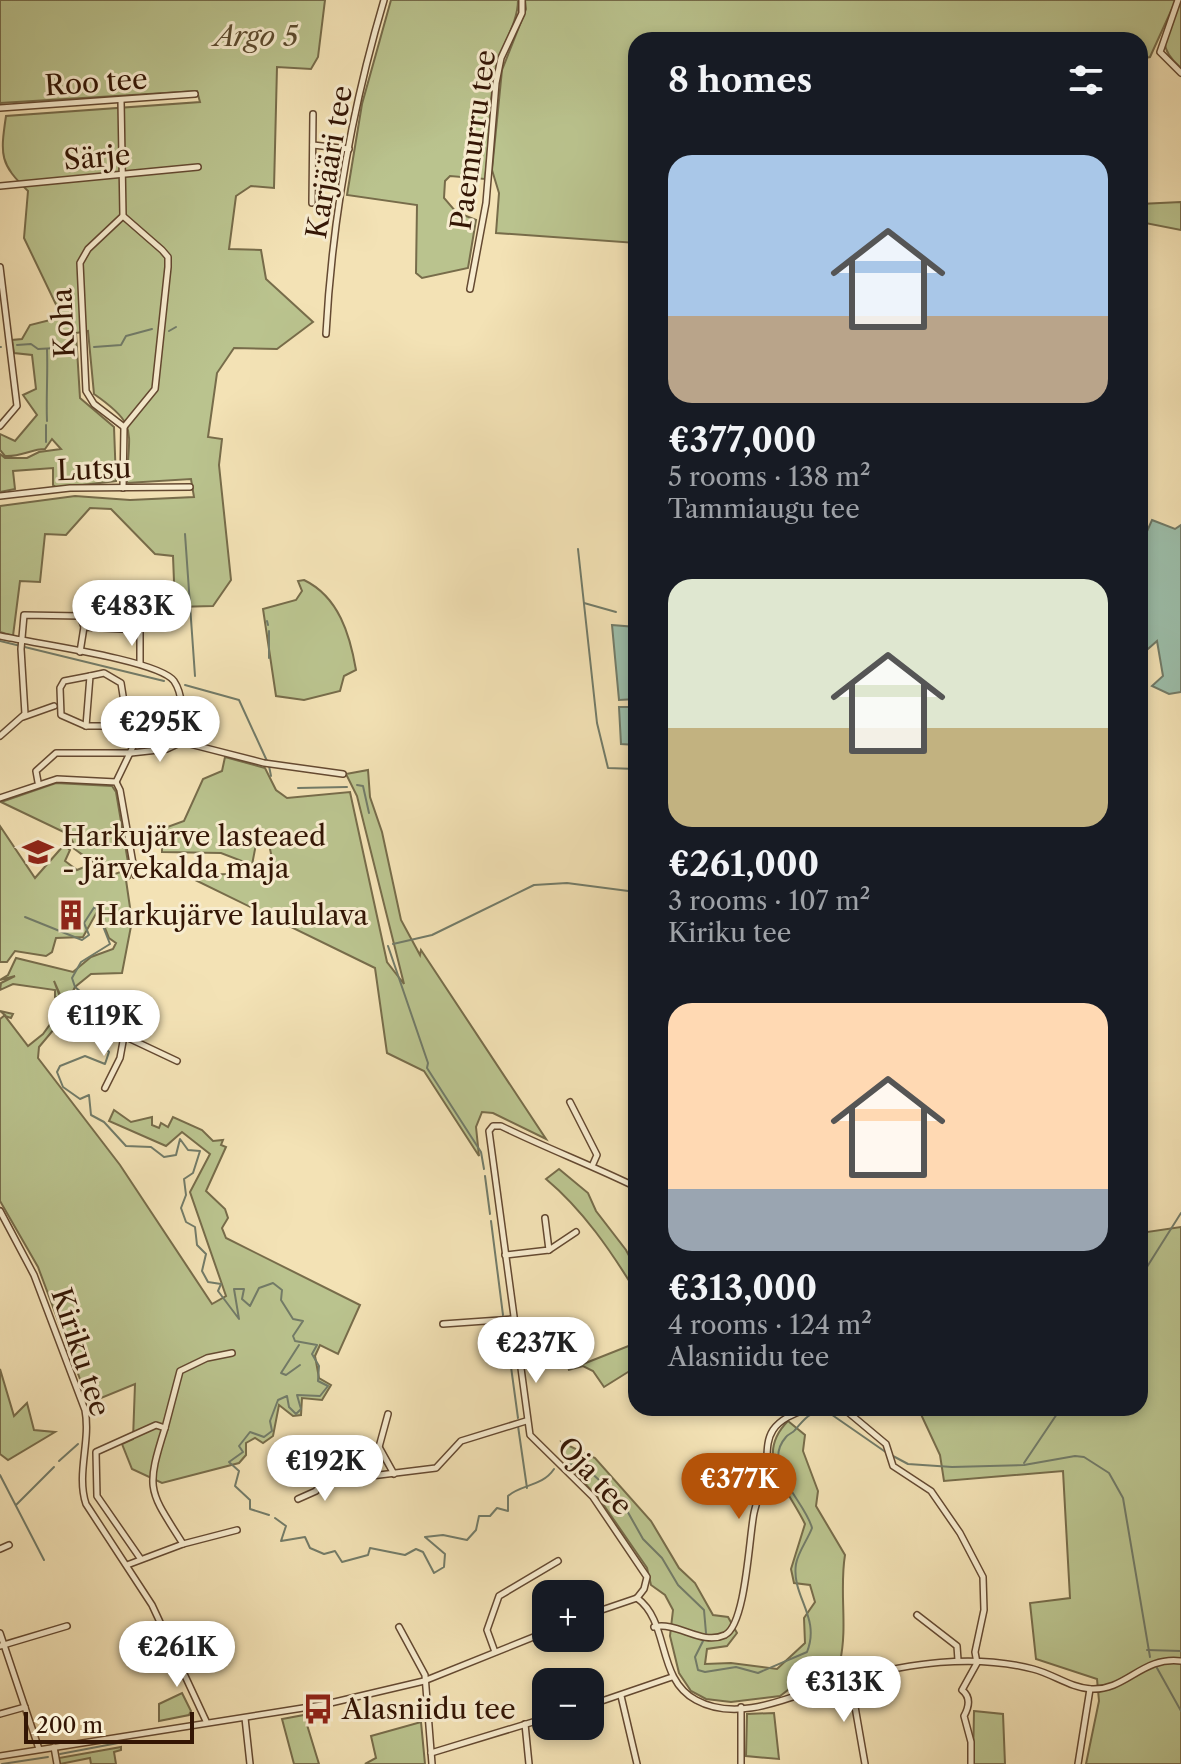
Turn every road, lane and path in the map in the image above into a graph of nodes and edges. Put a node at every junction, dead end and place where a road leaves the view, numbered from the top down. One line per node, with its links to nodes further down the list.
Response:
1 (384, 0): 10 (street, Karjääri tee)
2 (522, 0): 17 (street, Paemurru tee)
3 (1178, 0): 4 (street)
4 (1181, 73)
5 (195, 94): 6 (street, Roo tee)
6 (121, 101): 7 (street, Roo tee); 12 (street)
7 (0, 108)
8 (313, 114): 9 (street)
9 (313, 145): 10 (street); 14 (street)
10 (349, 149): 18 (street, Karjääri tee)
11 (198, 167): 12 (street, Särje)
12 (123, 175): 13 (street, Särje); 15 (street)
13 (0, 186)
14 (312, 203)
15 (123, 216): 20 (street); 20 (street, Koha)
16 (0, 267): 19 (street)
17 (470, 289)
18 (326, 334)
19 (0, 426)
20 (124, 427): 22 (street)
21 (190, 487): 22 (street, Lutsu)
22 (123, 488): 23 (street, Lutsu)
23 (0, 496)
24 (84, 627): 26 (street); 27 (street); 28 (street)
25 (0, 636): 26 (street)
26 (21, 644): 27 (street); 31 (street)
27 (80, 652): 28 (street)
28 (140, 664): 35 (street)
29 (90, 676): 32 (street); 32 (street); 33 (street)
30 (54, 706): 31 (street)
31 (22, 718): 34 (street)
32 (86, 726): 33 (street)
33 (129, 726): 36 (street)
34 (0, 736)
35 (182, 742): 36 (street); 37 (street)
36 (130, 753): 38 (street); 39 (street)
37 (343, 774)
38 (38, 782): 39 (street); 40 (street)
39 (116, 782): 41 (street)
40 (0, 798)
41 (135, 875)
42 (177, 1061): 43 (street)
43 (105, 1088)
44 (570, 1102): 45 (street)
45 (593, 1164): 46 (street); 51 (street, Oja tee)
46 (628, 1183)
47 (0, 1211): 70 (street, Kiriku tee)
48 (545, 1218): 50 (street)
49 (576, 1232): 50 (street)
50 (549, 1250): 51 (street)
51 (505, 1255): 52 (street, Oja tee)
52 (513, 1319): 53 (street); 58 (street, Oja tee)
53 (443, 1324)
54 (232, 1353): 59 (street)
55 (388, 1414): 60 (street)
56 (789, 1416): 76 (street)
57 (851, 1416): 81 (street)
58 (526, 1421): 62 (street); 71 (street, Oja tee)
59 (165, 1428): 65 (street); 68 (street)
60 (379, 1447): 61 (street); 62 (street)
61 (335, 1471): 62 (street); 63 (street)
62 (394, 1474)
63 (298, 1499)
64 (237, 1530): 65 (street)
65 (183, 1544): 68 (street)
66 (9, 1545): 67 (street)
67 (0, 1549)
68 (140, 1558): 70 (street)
69 (558, 1561): 80 (street)
70 (127, 1565): 94 (street, Kiriku tee)
71 (637, 1598): 72 (street); 76 (street)
72 (604, 1609)
73 (917, 1615): 82 (street)
74 (67, 1626): 79 (street)
75 (399, 1627): 86 (street)
76 (654, 1627): 84 (street)
77 (0, 1633): 79 (street)
78 (532, 1637): 80 (street)
79 (2, 1646): 90 (street)
80 (495, 1652): 86 (street)
81 (977, 1659): 82 (street); 87 (street); 108 (street)
82 (958, 1660): 85 (street)
83 (1181, 1661): 87 (street)
84 (672, 1677): 88 (street); 91 (street)
85 (850, 1678): 91 (street); 107 (street)
86 (424, 1681): 93 (street); 99 (street)
87 (1090, 1689): 109 (street)
88 (621, 1696): 89 (street); 105 (street)
89 (604, 1701)
90 (25, 1707): 92 (street); 98 (street)
91 (741, 1707): 106 (street)
92 (0, 1714)
93 (245, 1718): 94 (street); 102 (street)
94 (206, 1721): 97 (street)
95 (532, 1722): 96 (street)
96 (525, 1724): 99 (street); 104 (street)
97 (54, 1747): 98 (street); 101 (street)
98 (39, 1749): 100 (street)
99 (431, 1753): 103 (street)
100 (0, 1756)
101 (57, 1764)
102 (250, 1764)
103 (432, 1764)
104 (529, 1764)
105 (637, 1764)
106 (741, 1764)
107 (865, 1764)
108 (971, 1764)
109 (1078, 1764)

